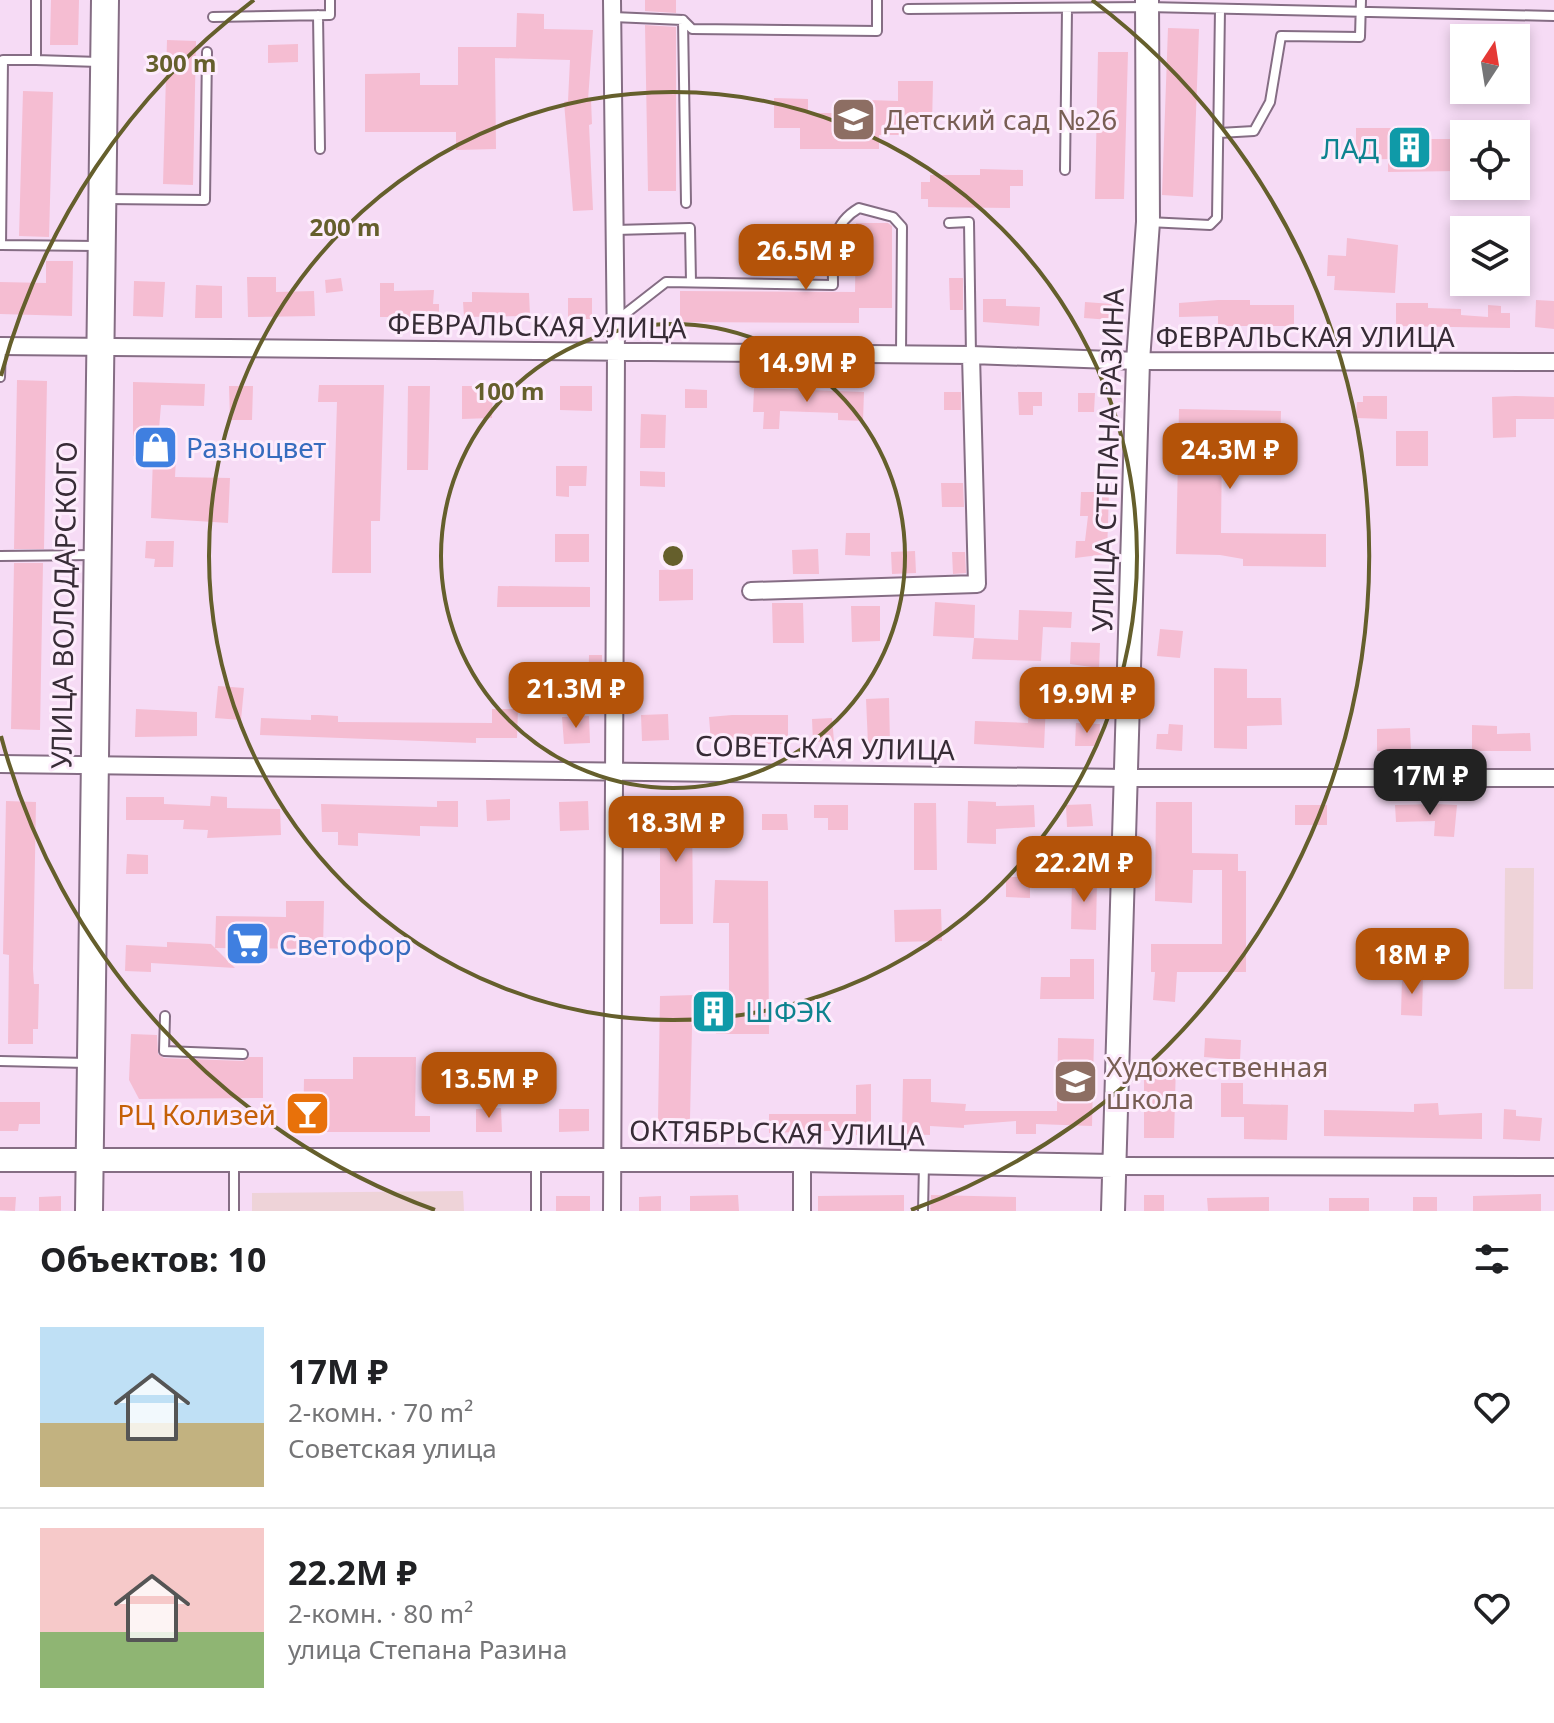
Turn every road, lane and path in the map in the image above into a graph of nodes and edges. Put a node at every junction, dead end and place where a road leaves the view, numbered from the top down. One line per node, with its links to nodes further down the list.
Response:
1 (36, 0): 16 (lane)
2 (105, 0): 17 (main road, УЛИЦА ВОЛОДАРСКОГО)
3 (330, 0): 11 (lane)
4 (877, 0): 14 (lane)
5 (1147, 4): 9 (lane); 10 (lane); 23 (main road, УЛИЦА СТЕПАНА РАЗИНА)
6 (1360, 5): 10 (lane); 12 (lane); 18 (lane)
7 (612, 8): 14 (lane); 25 (street)
8 (908, 9): 9 (lane)
9 (1067, 9): 20 (lane)
10 (1220, 9): 18 (lane)
11 (318, 15): 13 (lane); 19 (lane)
12 (1554, 16)
13 (213, 17)
14 (683, 20): 22 (lane)
15 (207, 52): 21 (lane)
16 (36, 60): 17 (lane); 26 (lane)
17 (104, 62): 21 (main road, УЛИЦА ВОЛОДАРСКОГО)
18 (1219, 133): 23 (lane)
19 (320, 149)
20 (1065, 170)
21 (101, 199): 26 (main road, УЛИЦА ВОЛОДАРСКОГО)
22 (686, 203)
23 (1148, 222): 34 (main road, УЛИЦА СТЕПАНА РАЗИНА)
24 (949, 223): 33 (lane)
25 (614, 230): 27 (lane); 28 (street)
26 (100, 246): 30 (main road, УЛИЦА ВОЛОДАРСКОГО)
27 (691, 282): 28 (lane); 32 (lane)
28 (616, 322): 31 (street)
29 (0, 346): 30 (street, ФЕВРАЛЬСКАЯ УЛИЦА); 36 (lane)
30 (98, 347): 31 (street, ФЕВРАЛЬСКАЯ УЛИЦА); 37 (main road, УЛИЦА ВОЛОДАРСКОГО)
31 (616, 352): 32 (street, ФЕВРАЛЬСКАЯ УЛИЦА); 42 (street)
32 (901, 355): 33 (street, ФЕВРАЛЬСКАЯ УЛИЦА)
33 (971, 355): 34 (street, ФЕВРАЛЬСКАЯ УЛИЦА); 39 (street)
34 (1138, 361): 35 (street, ФЕВРАЛЬСКАЯ УЛИЦА); 43 (main road, УЛИЦА СТЕПАНА РАЗИНА)
35 (1554, 362)
36 (0, 377)
37 (96, 555): 38 (lane); 41 (main road, УЛИЦА ВОЛОДАРСКОГО)
38 (0, 556)
39 (751, 591)
40 (0, 764): 41 (street, СОВЕТСКАЯ УЛИЦА)
41 (93, 764): 42 (street, СОВЕТСКАЯ УЛИЦА); 48 (main road, УЛИЦА ВОЛОДАРСКОГО)
42 (614, 769): 43 (street, СОВЕТСКАЯ УЛИЦА); 52 (street)
43 (1127, 778): 44 (street, СОВЕТСКАЯ УЛИЦА); 56 (main road, УЛИЦА СТЕПАНА РАЗИНА)
44 (1554, 778)
45 (165, 1016): 46 (lane)
46 (243, 1054)
47 (0, 1061): 48 (lane)
48 (90, 1063): 54 (main road, УЛИЦА ВОЛОДАРСКОГО)
49 (0, 1160): 54 (main road, ОКТЯБРЬСКАЯ УЛИЦА)
50 (234, 1160): 51 (main road, ОКТЯБРЬСКАЯ УЛИЦА); 54 (main road, ОКТЯБРЬСКАЯ УЛИЦА); 59 (lane)
51 (536, 1160): 52 (main road, ОКТЯБРЬСКАЯ УЛИЦА); 60 (lane)
52 (612, 1160): 53 (main road, ОКТЯБРЬСКАЯ УЛИЦА); 61 (street)
53 (802, 1160): 55 (main road, ОКТЯБРЬСКАЯ УЛИЦА); 62 (street)
54 (90, 1161): 58 (main road, УЛИЦА ВОЛОДАРСКОГО)
55 (924, 1163): 56 (main road, ОКТЯБРЬСКАЯ УЛИЦА); 63 (lane)
56 (1113, 1166): 57 (street, ОКТЯБРЬСКАЯ УЛИЦА); 64 (main road, УЛИЦА СТЕПАНА РАЗИНА)
57 (1554, 1167)
58 (89, 1211)
59 (234, 1211)
60 (536, 1211)
61 (612, 1211)
62 (802, 1211)
63 (923, 1211)
64 (1113, 1211)

